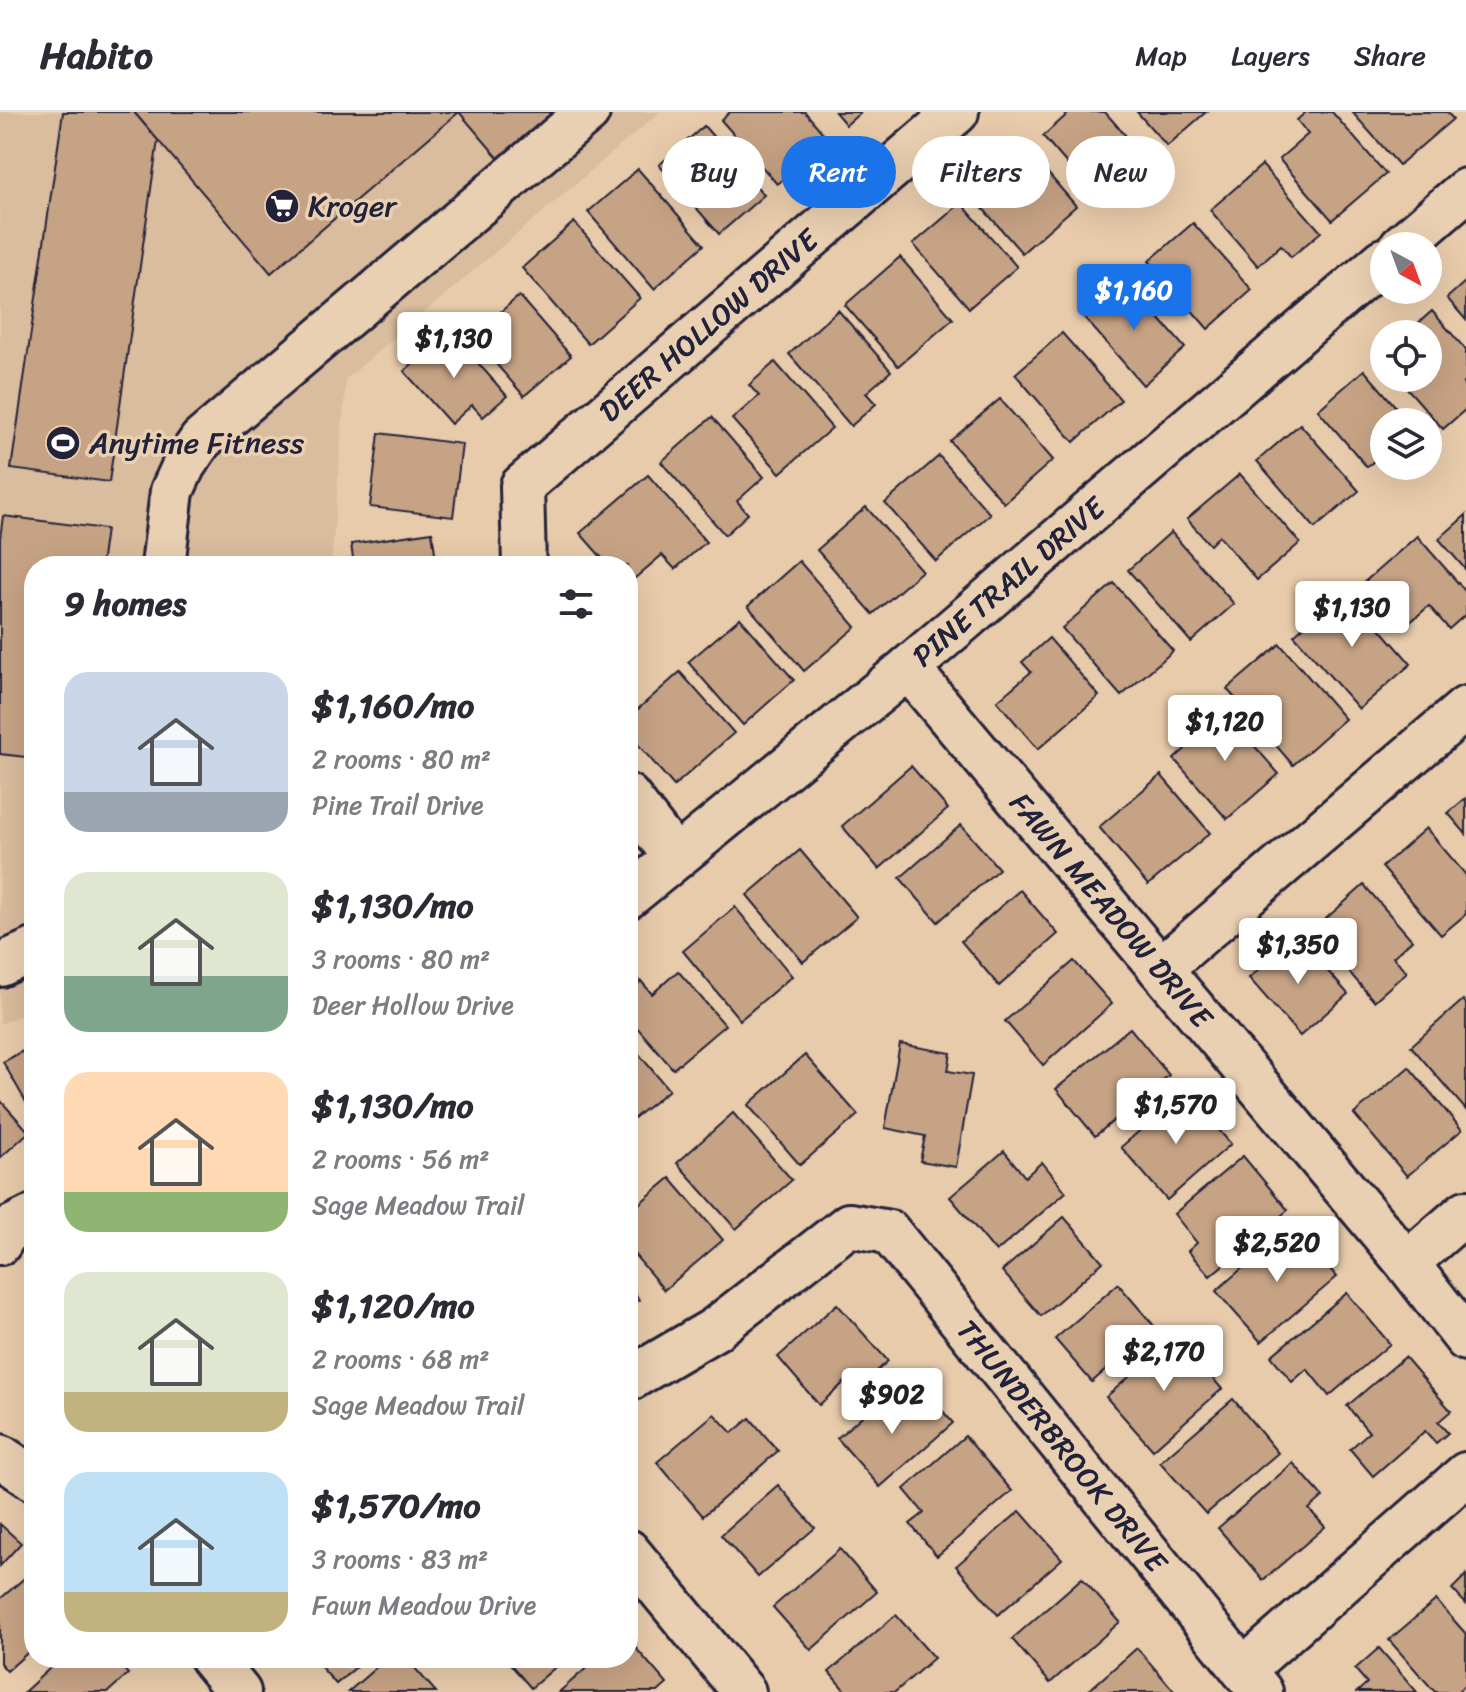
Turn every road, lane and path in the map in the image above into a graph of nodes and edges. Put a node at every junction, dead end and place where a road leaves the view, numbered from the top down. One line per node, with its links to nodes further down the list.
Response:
1 (588, 112): 6 (street)
2 (957, 112): 7 (street, DEER HOLLOW DRIVE)
3 (1466, 190): 4 (street)
4 (1417, 232)
5 (1370, 272): 8 (street, PINE TRAIL DRIVE)
6 (164, 556)
7 (524, 556)
8 (908, 668): 11 (street, PINE TRAIL DRIVE); 15 (street, FAWN MEADOW DRIVE)
9 (1466, 708): 15 (street)
10 (638, 809): 11 (street)
11 (675, 857): 12 (street, PINE TRAIL DRIVE)
12 (638, 888)
13 (24, 954): 14 (street)
14 (0, 965)
15 (1160, 969): 19 (street, FAWN MEADOW DRIVE)
16 (1466, 1212): 19 (street)
17 (24, 1221): 18 (street)
18 (0, 1243)
19 (1407, 1263): 20 (street, FAWN MEADOW DRIVE)
20 (1466, 1339)
21 (638, 1374): 27 (street, THUNDERBROOK DRIVE)
22 (0, 1456): 23 (street)
23 (24, 1472)
24 (1466, 1474): 27 (street)
25 (638, 1563): 29 (street)
26 (219, 1668): 28 (street)
27 (1252, 1681)
28 (239, 1692)
29 (744, 1692)

